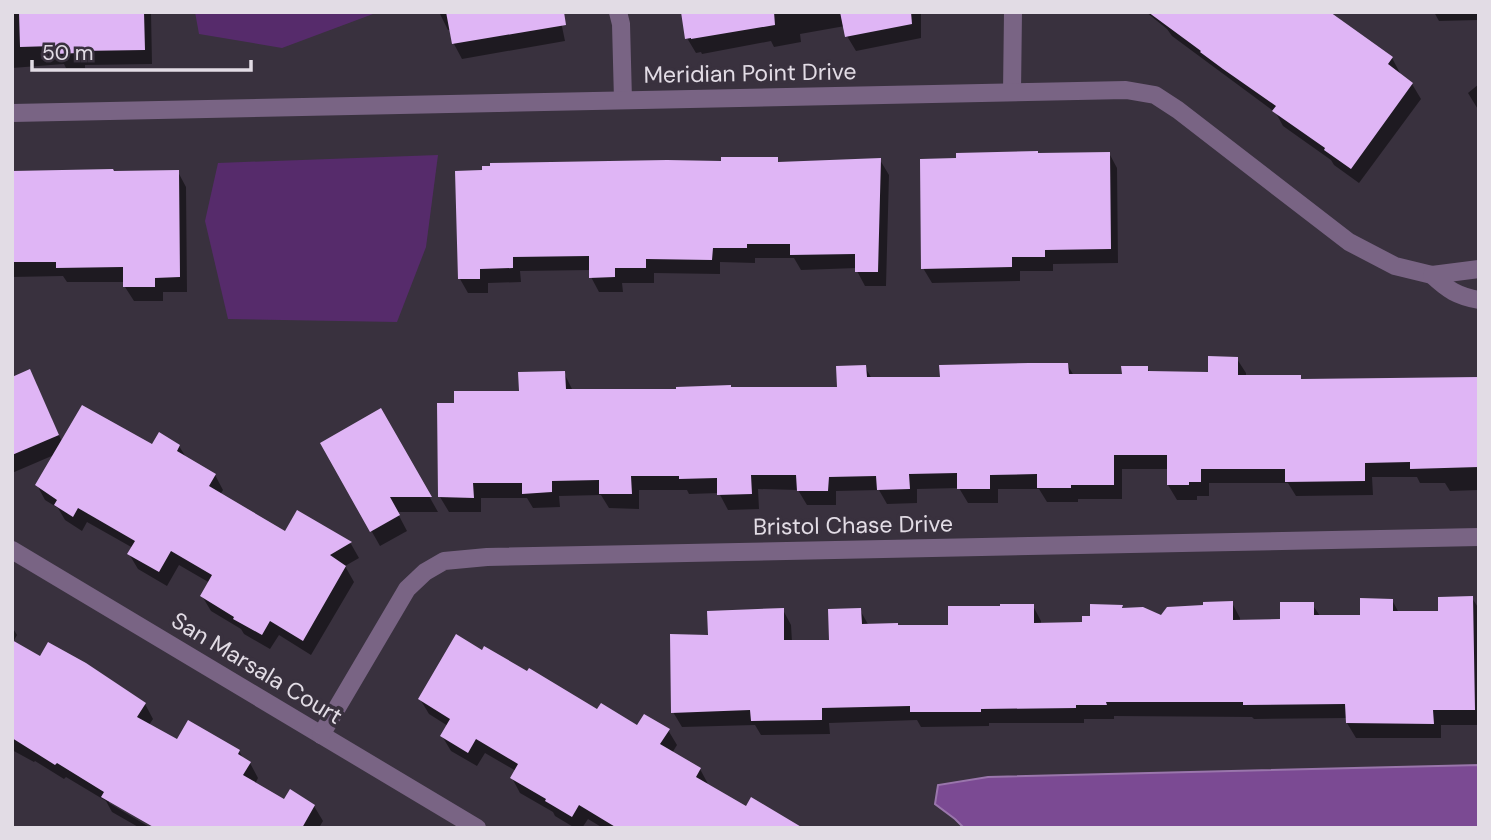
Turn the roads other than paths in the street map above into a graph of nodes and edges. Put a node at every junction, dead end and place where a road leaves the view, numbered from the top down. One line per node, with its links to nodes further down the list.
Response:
1 (618, 12): 4 (street)
2 (1013, 12): 3 (street)
3 (1012, 92): 4 (street, Meridian Point Drive); 7 (street, Meridian Point Drive)
4 (623, 100): 5 (street, Meridian Point Drive)
5 (12, 113)
6 (1479, 269): 7 (street, Meridian Point Drive)
7 (1432, 275): 8 (street, Meridian Point Drive)
8 (1479, 300)
9 (1479, 537): 11 (street, Bristol Chase Drive)
10 (12, 550): 11 (street, San Marsala Court)
11 (321, 735): 12 (street, San Marsala Court)
12 (477, 828)

